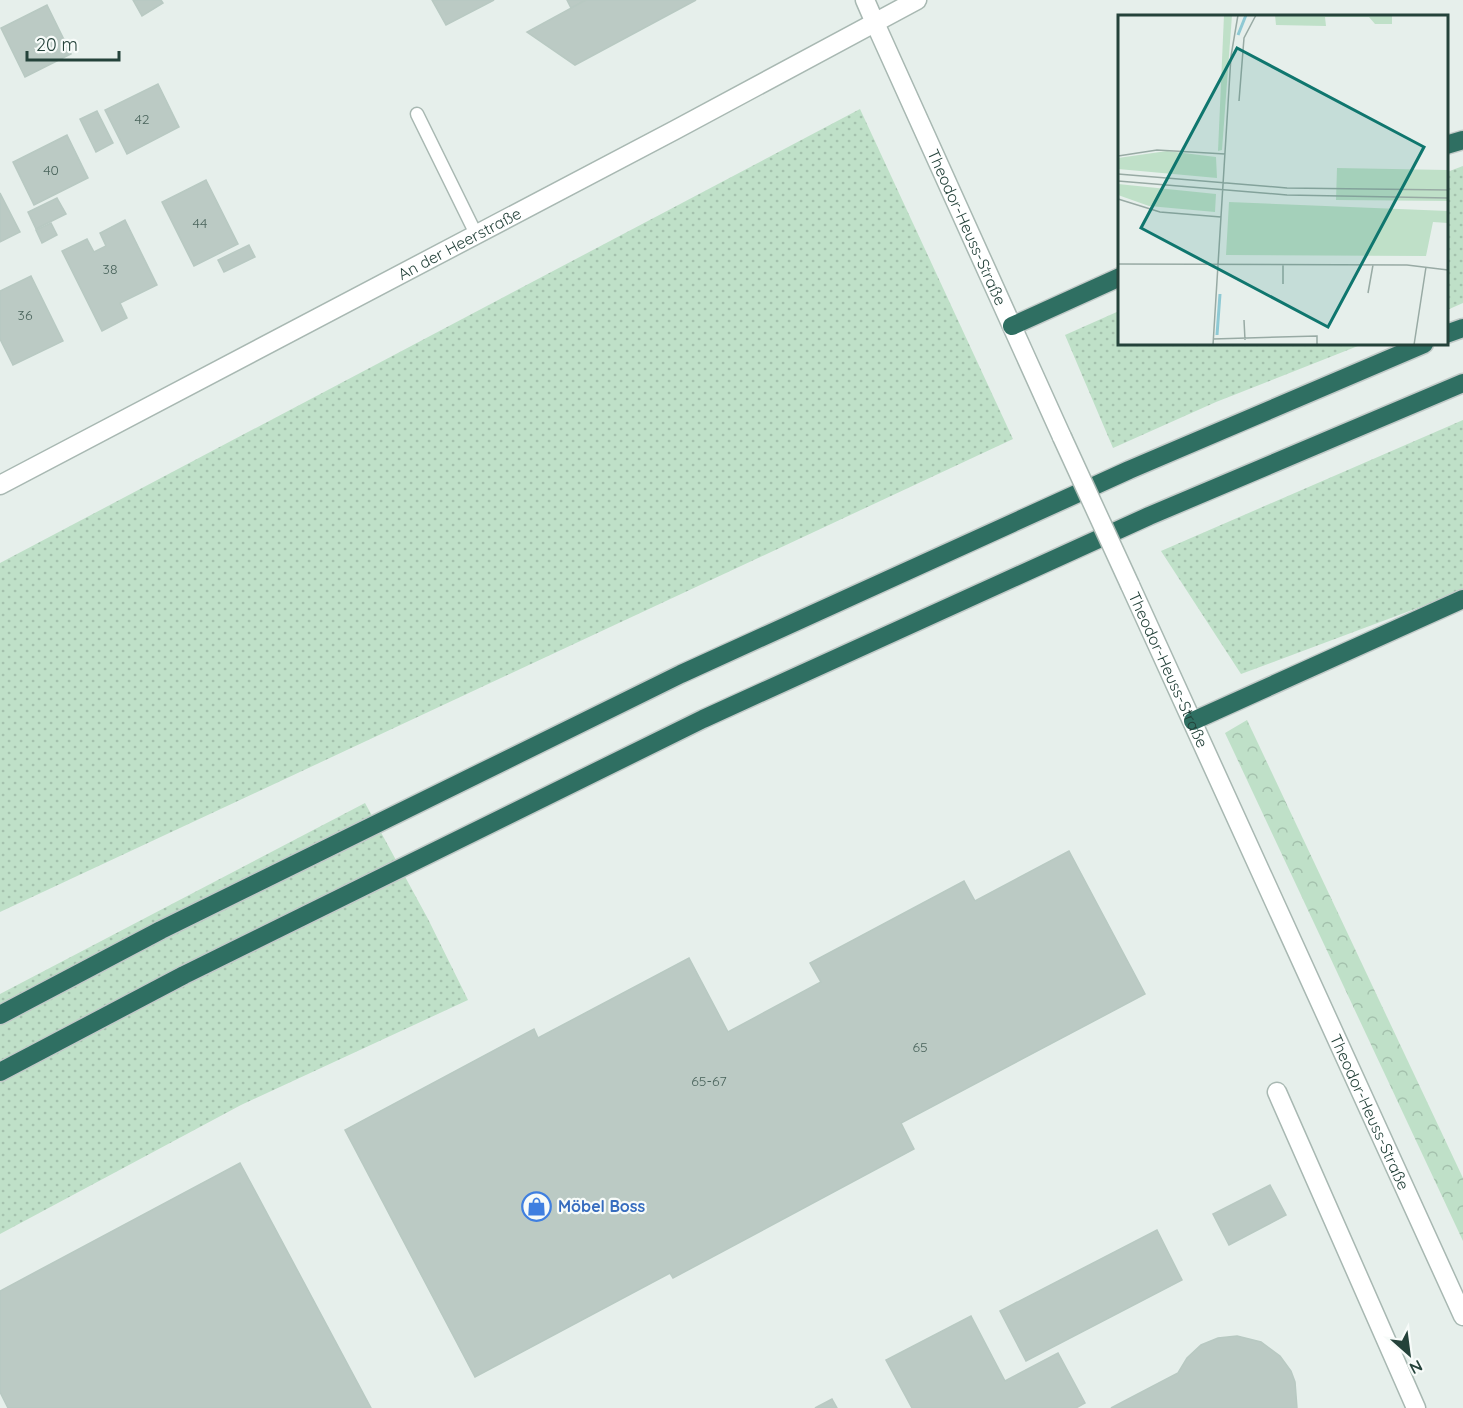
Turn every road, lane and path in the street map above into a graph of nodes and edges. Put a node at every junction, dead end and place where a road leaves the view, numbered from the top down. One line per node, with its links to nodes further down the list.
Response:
1 (865, 0): 3 (street, Theodor-Heuss-Straße)
2 (918, 0): 3 (street, An der Heerstraße)
3 (875, 23): 7 (street, An der Heerstraße); 9 (street, Theodor-Heuss-Straße)
4 (417, 114): 7 (lane)
5 (1463, 140): 6 (highway)
6 (1448, 144)
7 (476, 234): 14 (street, An der Heerstraße)
8 (1118, 277): 9 (highway)
9 (1012, 326): 16 (street, Theodor-Heuss-Straße, bridge)
10 (1463, 328): 11 (highway)
11 (1448, 333)
12 (1422, 345): 17 (highway)
13 (1463, 382): 18 (highway)
14 (0, 485)
15 (1463, 599): 16 (highway)
16 (1193, 720): 20 (street, Theodor-Heuss-Straße)
17 (0, 1015)
18 (0, 1072)
19 (1276, 1092): 21 (street)
20 (1463, 1316)
21 (1416, 1408)

